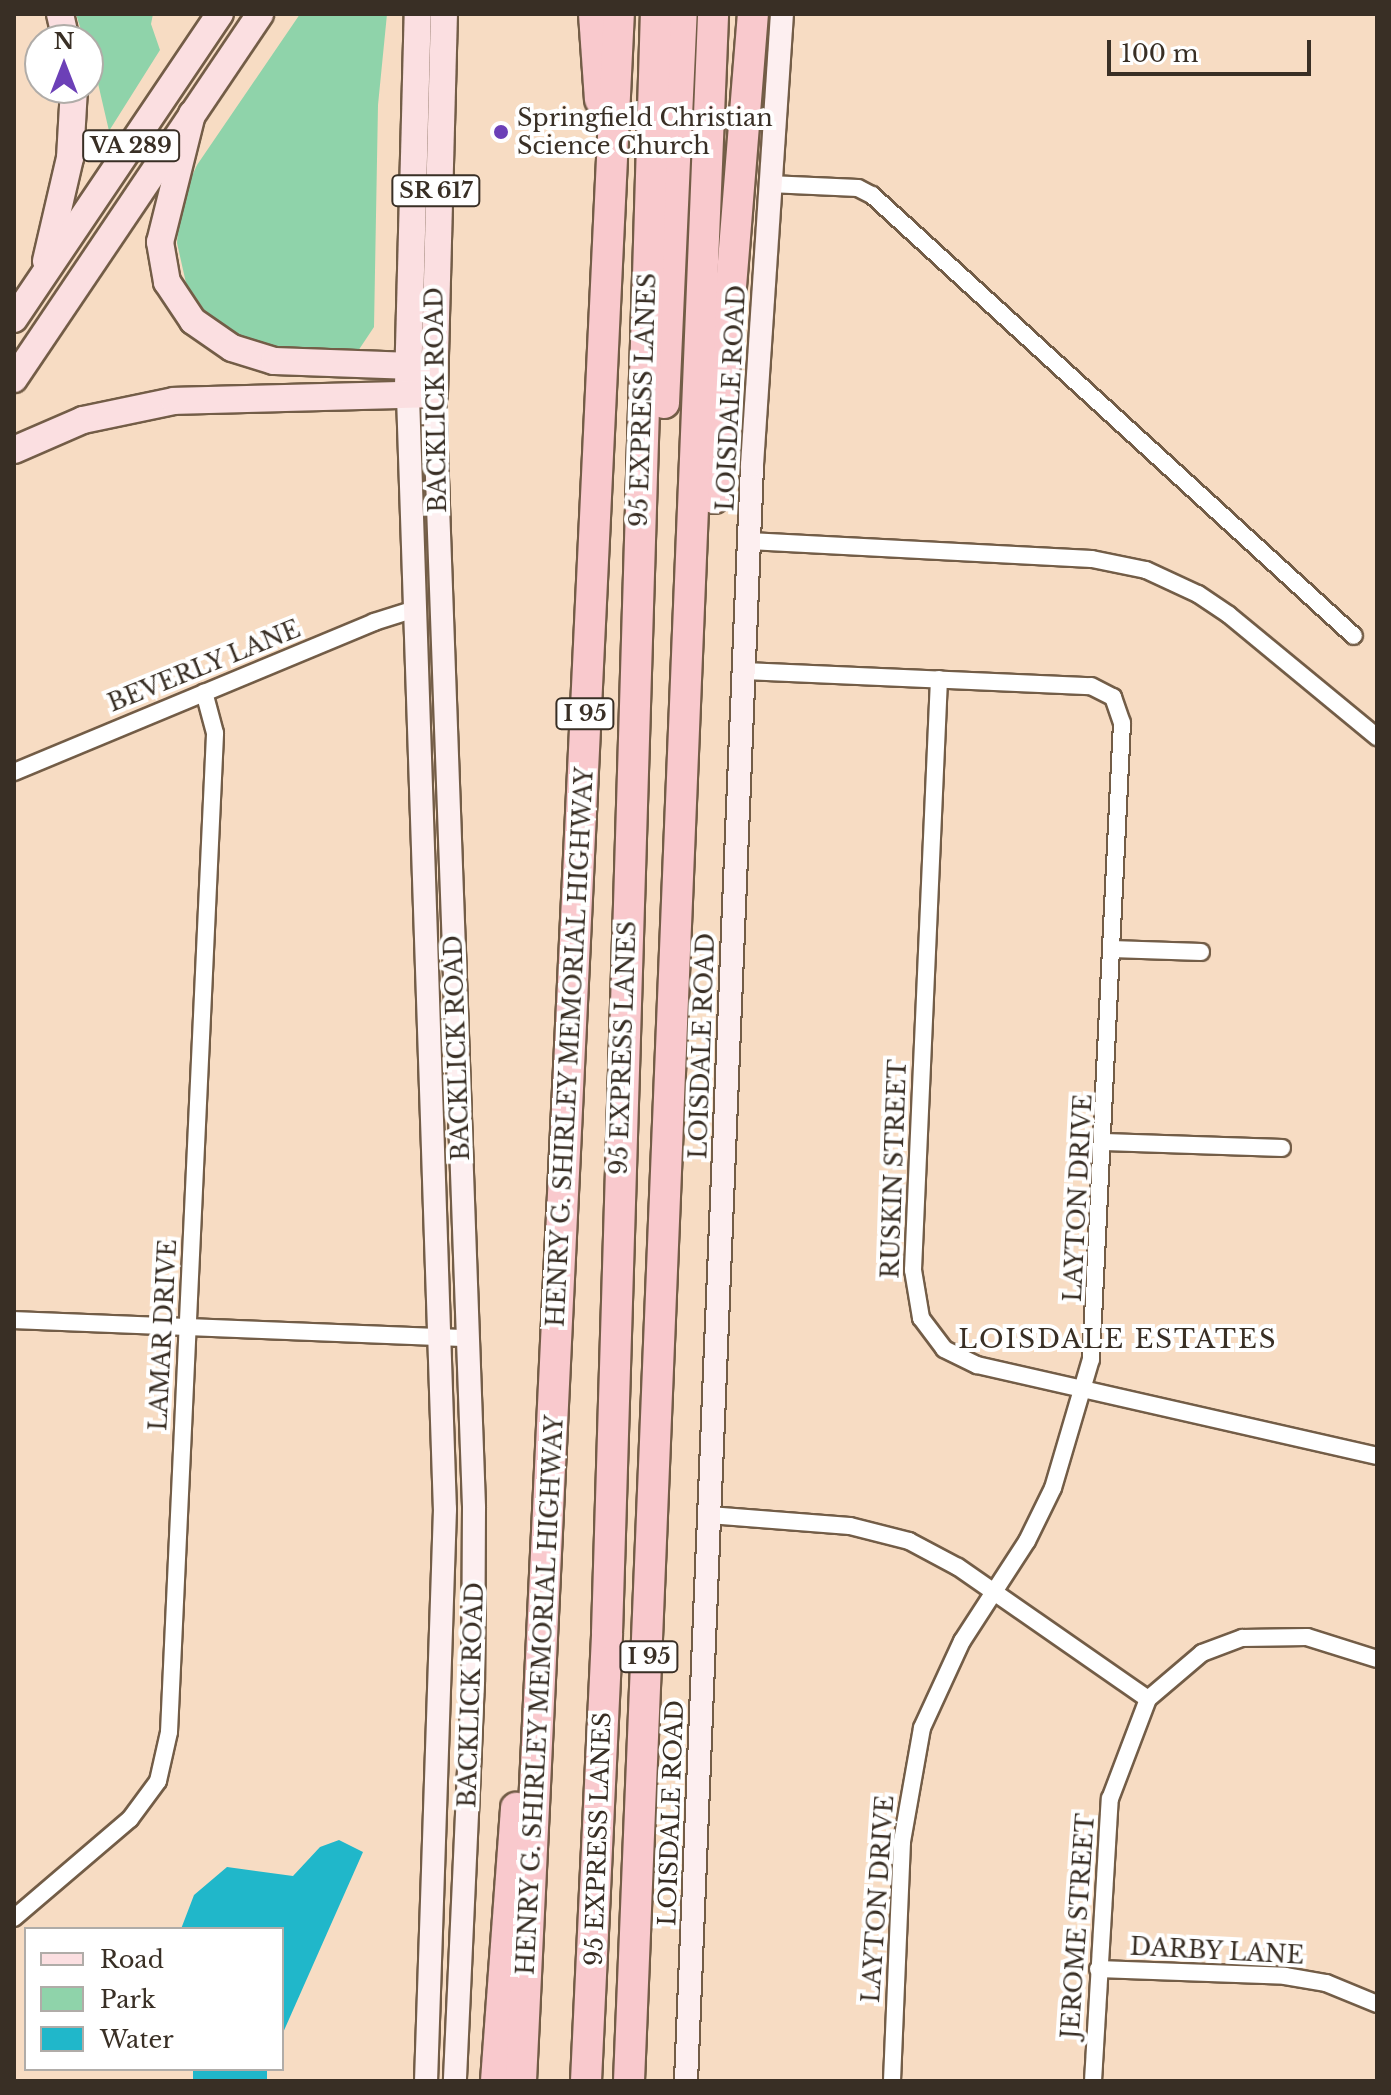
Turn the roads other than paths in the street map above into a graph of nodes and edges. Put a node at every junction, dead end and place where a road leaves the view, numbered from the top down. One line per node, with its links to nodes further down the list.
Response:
1 (220, 14): 17 (main road, VA 289)
2 (260, 14): 14 (main road, VA 289)
3 (418, 14): 12 (main road, BACKLICK ROAD / SR 617)
4 (444, 14): 12 (main road, BACKLICK ROAD / SR 617)
5 (594, 14): 15 (highway)
6 (619, 14): 15 (highway, HENRY G. SHIRLEY MEMORIAL HIGHWAY / I 95)
7 (656, 14): 30 (highway, 95 EXPRESS LANES)
8 (682, 14): 30 (highway)
9 (713, 14): 26 (highway, I 95)
10 (753, 14): 26 (highway)
11 (782, 14): 16 (main road, LOISDALE ROAD)
12 (427, 73): 19 (main road, BACKLICK ROAD / SR 617)
13 (73, 104): 17 (main road)
14 (192, 114): 19 (main road); 20 (main road, VA 289)
15 (610, 182): 39 (highway, HENRY G. SHIRLEY MEMORIAL HIGHWAY / I 95)
16 (769, 184): 23 (main road, LOISDALE ROAD); 25 (street)
17 (41, 279): 18 (main road, VA 289)
18 (14, 319)
19 (421, 368): 21 (main road, BACKLICK ROAD / SR 617)
20 (14, 379)
21 (421, 395): 22 (main road); 24 (main road, BACKLICK ROAD / SR 617); 41 (main road, BACKLICK ROAD / SR 617)
22 (14, 450)
23 (749, 541): 27 (main road, LOISDALE ROAD); 31 (street)
24 (415, 609): 29 (street, BEVERLY LANE); 40 (main road, BACKLICK ROAD / SR 617)
25 (1354, 636)
26 (688, 654): 56 (highway, I 95)
27 (744, 671): 28 (street, LAYTON DRIVE); 44 (main road, LOISDALE ROAD)
28 (939, 679): 33 (street, LAYTON DRIVE); 42 (street, RUSKIN STREET)
29 (204, 692): 32 (street, BEVERLY LANE); 38 (street, LAMAR DRIVE)
30 (634, 716): 55 (highway, 95 EXPRESS LANES)
31 (1377, 737)
32 (14, 772)
33 (1112, 949): 34 (street); 35 (street, LAYTON DRIVE)
34 (1201, 952)
35 (1105, 1142): 36 (street); 42 (street, LAYTON DRIVE)
36 (1282, 1148)
37 (14, 1320): 38 (street)
38 (188, 1328): 40 (street); 48 (street, LAMAR DRIVE)
39 (557, 1336): 53 (highway); 54 (highway, HENRY G. SHIRLEY MEMORIAL HIGHWAY / I 95)
40 (440, 1338): 41 (street); 51 (main road, BACKLICK ROAD / SR 617)
41 (467, 1338): 52 (main road, BACKLICK ROAD / SR 617)
42 (1084, 1389): 43 (street, RUSKIN STREET); 45 (street, LAYTON DRIVE)
43 (1377, 1456)
44 (709, 1515): 45 (street); 57 (main road, LOISDALE ROAD)
45 (995, 1592): 47 (street); 58 (street, LAYTON DRIVE)
46 (1377, 1659): 47 (street, JEROME STREET)
47 (1148, 1699): 49 (street, JEROME STREET)
48 (14, 1918)
49 (1098, 1969): 50 (street, DARBY LANE); 59 (street, JEROME STREET)
50 (1377, 2004)
51 (426, 2081)
52 (455, 2081)
53 (496, 2081)
54 (521, 2081)
55 (586, 2081)
56 (629, 2081)
57 (686, 2081)
58 (892, 2081)
59 (1093, 2081)

